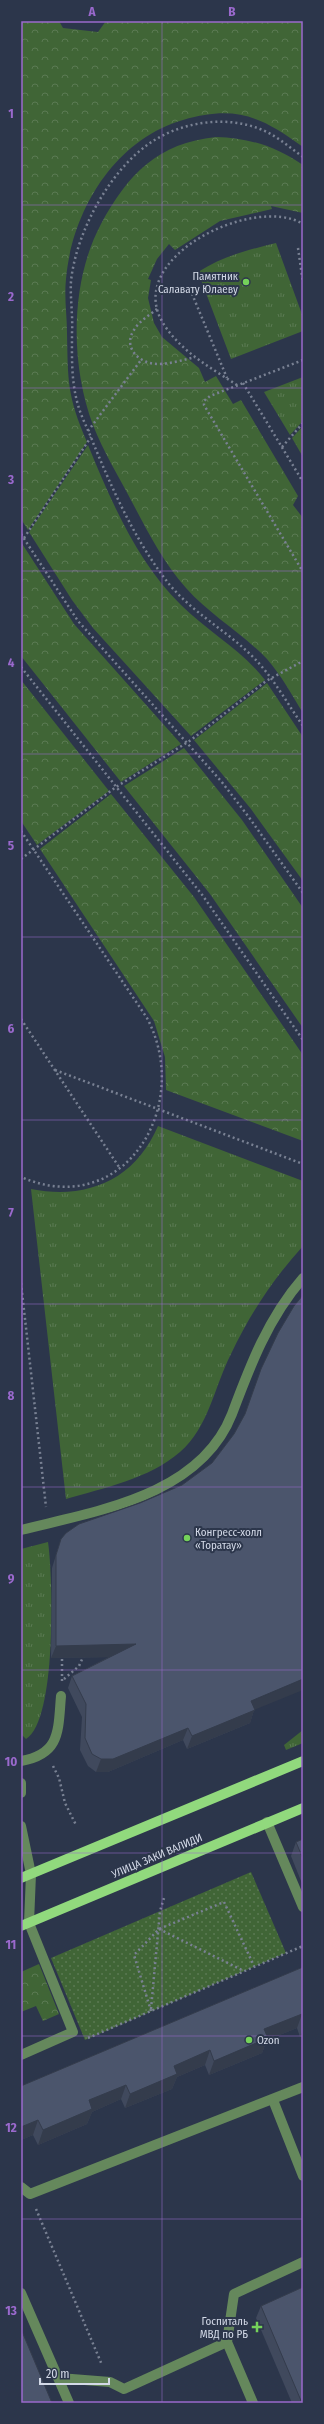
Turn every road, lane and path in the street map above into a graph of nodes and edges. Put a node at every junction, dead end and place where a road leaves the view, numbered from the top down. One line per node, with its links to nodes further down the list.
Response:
1 (303, 157): 14 (path)
2 (303, 224): 6 (path)
3 (298, 248): 4 (path)
4 (303, 283)
5 (190, 290): 10 (path)
6 (157, 310): 7 (path); 8 (path)
7 (195, 357): 8 (path); 10 (path)
8 (141, 360): 14 (path)
9 (303, 360): 11 (path)
10 (227, 379): 12 (path)
11 (243, 383): 12 (path); 16 (path)
12 (237, 385): 20 (path)
13 (303, 423): 16 (path)
14 (88, 431): 15 (path)
15 (91, 437): 19 (path); 23 (path)
16 (282, 447): 17 (path)
17 (303, 482)
18 (21, 534): 19 (path)
19 (24, 538): 25 (path)
20 (303, 572)
21 (303, 662): 23 (path)
22 (21, 667): 26 (path)
23 (271, 678): 24 (path); 25 (path)
24 (303, 726)
25 (186, 743): 26 (path); 30 (path)
26 (116, 787): 28 (path); 32 (path)
27 (21, 831): 28 (path)
28 (34, 850): 29 (path); 34 (path)
29 (21, 859)
30 (303, 893)
31 (21, 1019): 33 (path)
32 (303, 1040)
33 (55, 1070): 34 (path); 36 (path)
34 (159, 1110): 35 (path); 36 (path)
35 (303, 1164)
36 (119, 1168): 37 (path)
37 (21, 1176)
38 (303, 1278): 41 (street)
39 (21, 1283): 40 (path)
40 (46, 1508)
41 (21, 1530)
42 (84, 1650): 44 (path)
43 (62, 1651): 44 (path)
44 (62, 1680): 45 (path)
45 (61, 1696): 46 (street)
46 (42, 1755): 47 (street); 53 (path)
47 (21, 1761)
48 (303, 1761): 55 (main road)
49 (21, 1783): 50 (street)
50 (21, 1793)
51 (303, 1808): 52 (main road, УЛИЦА ЗАКИ ВАЛИДИ)
52 (267, 1822): 58 (street); 59 (main road, УЛИЦА ЗАКИ ВАЛИДИ)
53 (76, 1825)
54 (21, 1826): 55 (street)
55 (31, 1874): 56 (main road); 59 (street)
56 (21, 1878)
57 (164, 1898): 60 (path)
58 (303, 1907)
59 (25, 1925): 66 (street)
60 (159, 1929): 62 (path); 63 (path); 64 (path); 64 (path)
61 (303, 1946): 62 (path)
62 (254, 1966): 63 (path)
63 (244, 1971): 64 (path)
64 (151, 2011): 65 (path)
65 (85, 2040)
66 (21, 2056)
67 (303, 2087): 68 (street)
68 (273, 2100): 69 (street); 71 (street)
69 (303, 2176)
70 (21, 2187): 71 (street)
71 (30, 2194): 76 (path)
72 (303, 2262): 74 (street)
73 (21, 2293): 75 (street)
74 (227, 2342): 76 (street); 78 (street)
75 (59, 2378): 76 (street); 77 (street)
76 (110, 2382)
77 (69, 2403)
78 (253, 2403)

